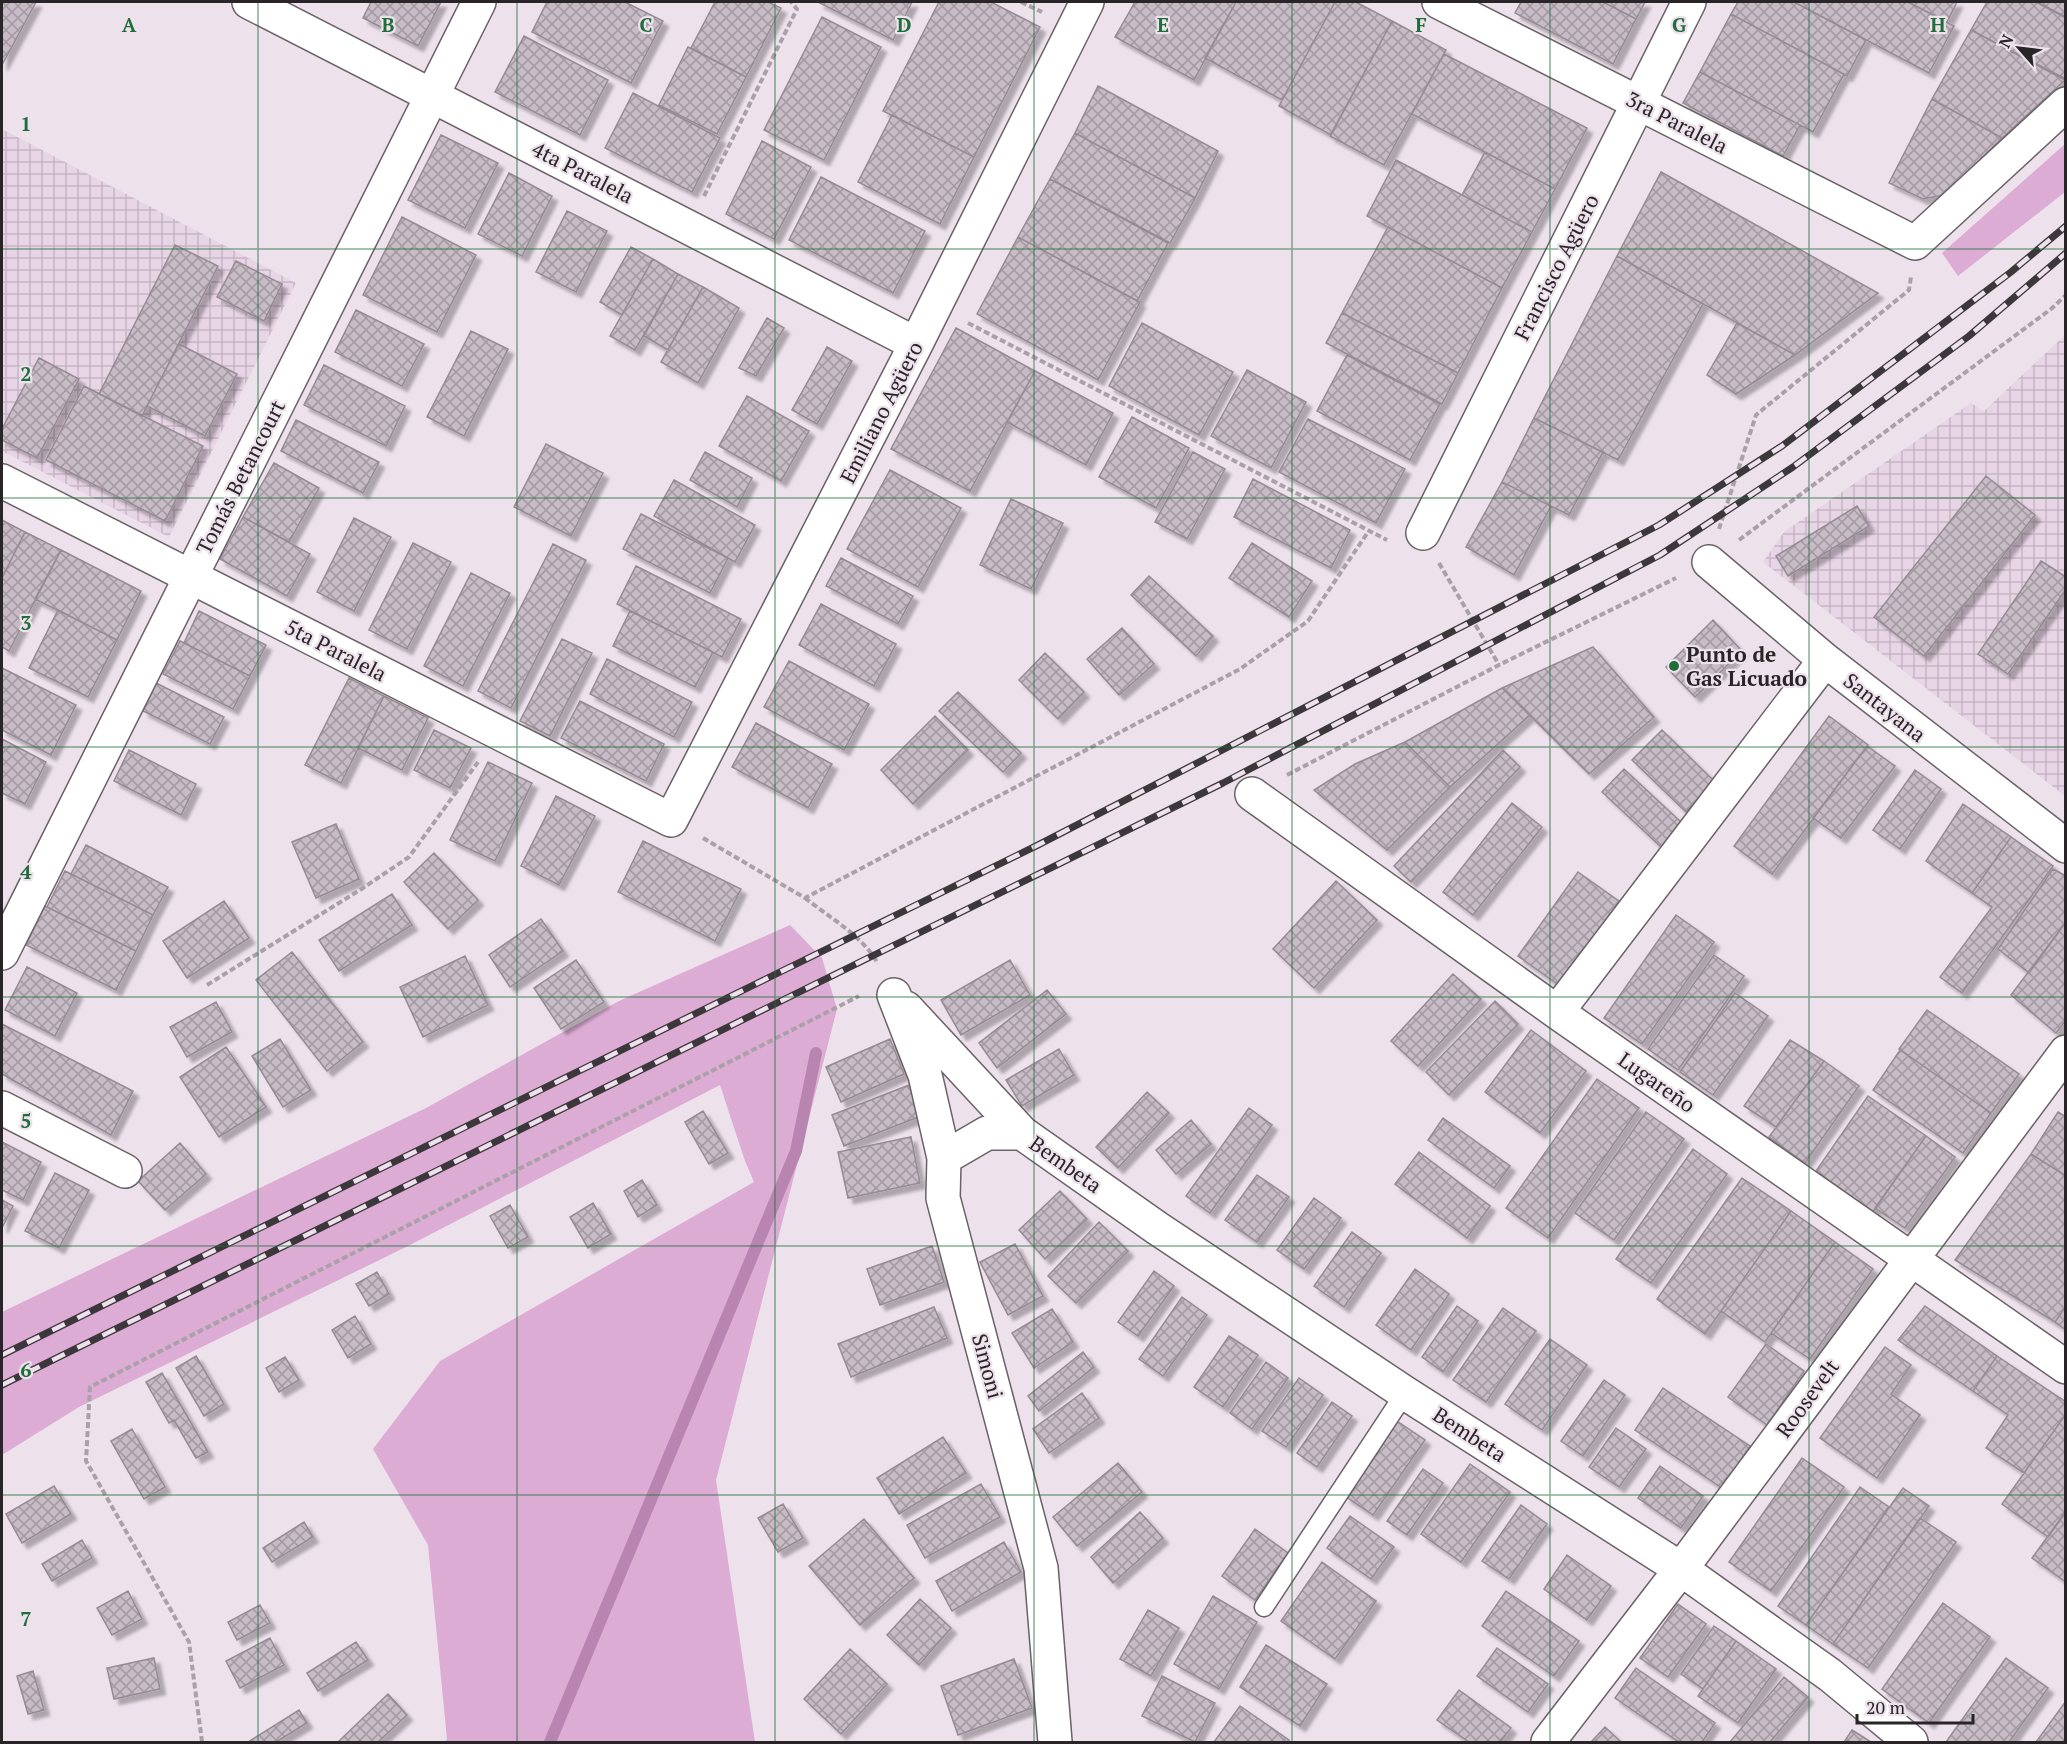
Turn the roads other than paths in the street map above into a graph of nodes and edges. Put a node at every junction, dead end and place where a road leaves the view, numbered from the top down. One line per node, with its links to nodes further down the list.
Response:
1 (249, 2): 6 (street, 4ta Paralela)
2 (479, 2): 6 (street, Tomás Betancourt)
3 (1087, 2): 9 (street, Emiliano Agüero)
4 (1438, 2): 7 (street, 3ra Paralela)
5 (1689, 2): 7 (street, Francisco Agüero)
6 (432, 95): 9 (street, 4ta Paralela); 13 (street, Tomás Betancourt)
7 (1638, 103): 8 (street, 3ra Paralela); 11 (street, Francisco Agüero)
8 (2066, 104)
9 (916, 344): 16 (street, Emiliano Agüero)
10 (2, 481): 13 (street, 5ta Paralela)
11 (1423, 533)
12 (1709, 562): 14 (street, Santayana)
13 (190, 576): 16 (street, 5ta Paralela); 18 (street, Tomás Betancourt)
14 (1825, 660): 17 (street, Santayana); 20 (street)
15 (1252, 794): 20 (street, Lugareño)
16 (671, 820)
17 (2066, 846)
18 (2, 952)
19 (894, 995): 23 (street, Bembeta); 24 (street, Simoni)
20 (1557, 1012): 26 (street, Lugareño)
21 (2066, 1052): 26 (street, Roosevelt)
22 (2, 1108): 25 (street)
23 (1022, 1133): 24 (street, Bembeta); 28 (street, Bembeta)
24 (944, 1158): 31 (street, Simoni)
25 (125, 1171)
26 (1910, 1259): 27 (street, Lugareño); 29 (street, Roosevelt)
27 (2066, 1367)
28 (1405, 1393): 29 (street, Bembeta); 30 (lane)
29 (1681, 1569): 32 (street, Roosevelt); 33 (street, Bembeta)
30 (1264, 1608)
31 (1055, 1743)
32 (1548, 1743)
33 (1911, 1743)

